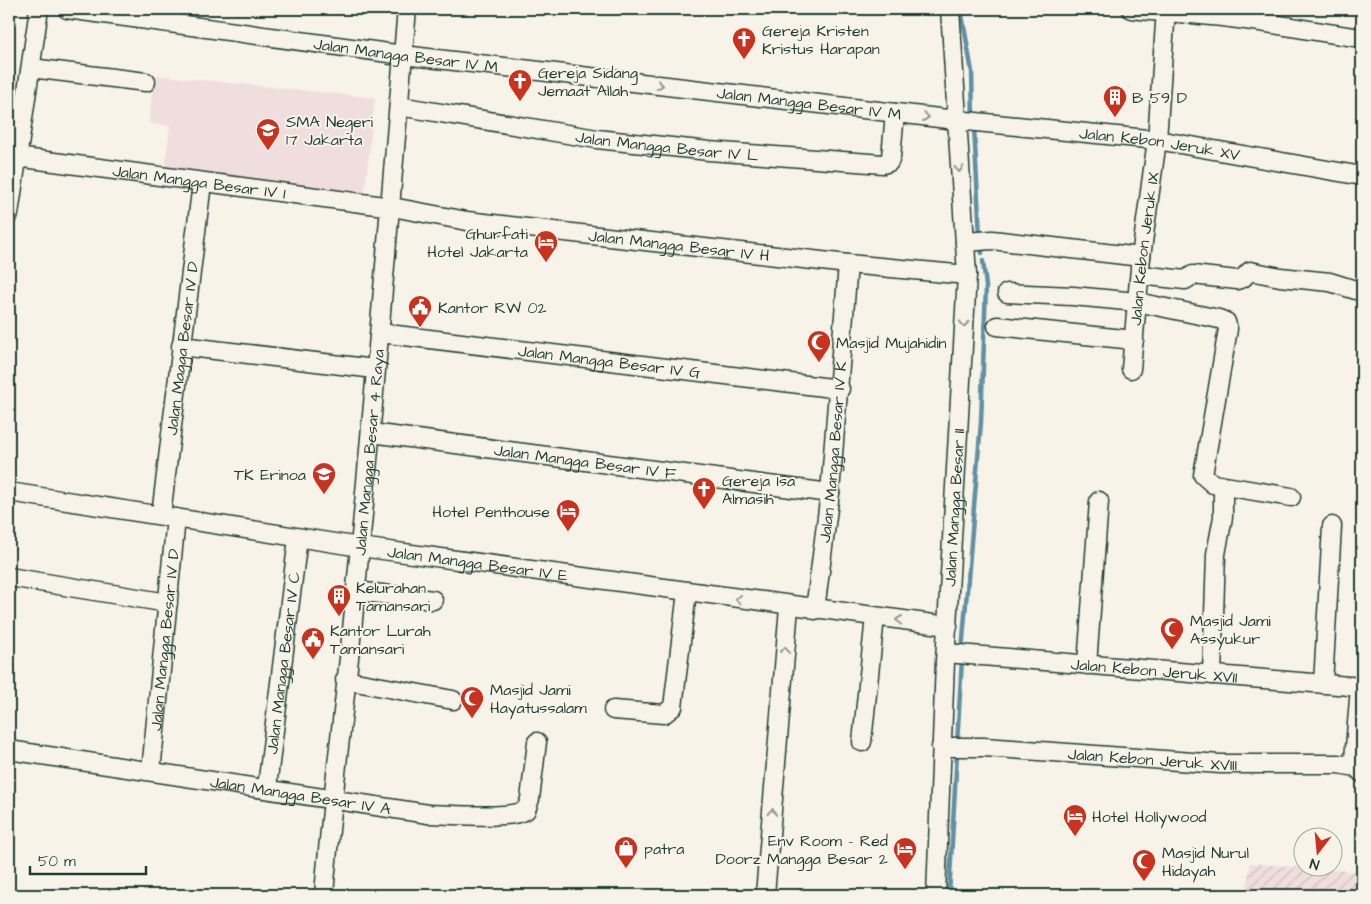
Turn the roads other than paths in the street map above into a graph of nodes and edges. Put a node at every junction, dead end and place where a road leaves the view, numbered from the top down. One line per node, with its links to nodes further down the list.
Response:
1 (39, 9): 9 (street)
2 (67, 9): 8 (street, Jalan Mangga Besar IV M)
3 (407, 9): 8 (street, Jalan Mangga Besar 4 Raya)
4 (950, 9): 13 (street, Jalan Mangga Besar II)
5 (1131, 9): 6 (street)
6 (1165, 11): 7 (street); 14 (street, Jalan Kebon Jeruk IX)
7 (1362, 38)
8 (403, 55): 11 (street, Jalan Mangga Besar 4 Raya); 12 (street, Jalan Mangga Besar IV M, one-way to 12)
9 (31, 68): 10 (street); 15 (street)
10 (146, 82)
11 (399, 106): 12 (street, Jalan Mangga Besar IV L); 18 (street, Jalan Mangga Besar 4 Raya)
12 (895, 113): 13 (street, Jalan Mangga Besar IV M, one-way to 13)
13 (960, 120): 14 (street, Jalan Kebon Jeruk XV); 20 (street, Jalan Mangga Besar II, one-way to 20)
14 (1157, 140): 16 (street, Jalan Kebon Jeruk XV); 21 (street, Jalan Kebon Jeruk IX)
15 (13, 157): 17 (street, Jalan Mangga Besar IV I); 19 (street)
16 (1362, 176)
17 (202, 183): 18 (street, Jalan Mangga Besar IV I); 31 (street, Jalan Magga Besar IV D)
18 (392, 207): 22 (street, Jalan Mangga Besar IV H); 29 (street, Jalan Mangga Besar 4 Raya)
19 (9, 214)
20 (976, 241): 21 (street); 23 (street, Jalan Mangga Besar II)
21 (1141, 257): 24 (street, Jalan Kebon Jeruk IX)
22 (848, 264): 23 (street, Jalan Mangga Besar IV H); 34 (street, Jalan Mangga Besar IV K)
23 (967, 275): 53 (street, Jalan Mangga Besar II, one-way to 53)
24 (1140, 275): 26 (street); 27 (street, Jalan Kebon Jeruk IX)
25 (1007, 292): 27 (street)
26 (1362, 292)
27 (1137, 302): 30 (street, Jalan Kebon Jeruk IX); 36 (street)
28 (997, 326): 30 (street)
29 (380, 334): 32 (street, Jalan Mangga Besar 4 Raya); 34 (street, Jalan Mangga Besar IV G)
30 (1134, 340): 33 (street, Jalan Kebon Jeruk IX)
31 (181, 346): 32 (street); 41 (street, Jalan Magga Besar IV D)
32 (375, 369): 35 (street, Jalan Mangga Besar 4 Raya)
33 (1131, 369)
34 (840, 390): 38 (street, Jalan Mangga Besar IV K)
35 (371, 433): 38 (street, Jalan Mangga Besar IV F); 44 (street, Jalan Mangga Besar 4 Raya)
36 (1223, 486): 39 (street); 56 (street)
37 (9, 492): 41 (street, Jalan Mangga Besar IV E)
38 (830, 493): 51 (street, Jalan Mangga Besar IV K)
39 (1291, 497)
40 (1099, 501): 55 (street)
41 (169, 517): 43 (street, Jalan Mangga Besar IV E); 49 (street, Jalan Mangga Besar IV D)
42 (1332, 526): 58 (street)
43 (298, 538): 44 (street, Jalan Mangga Besar IV E); 68 (street, Jalan Mangga Besar IV C)
44 (360, 547): 46 (street, Jalan Mangga Besar 4 Raya); 47 (street, Jalan Mangga Besar IV E)
45 (9, 577): 49 (street)
46 (356, 591): 48 (street); 57 (street, Jalan Mangga Besar 4 Raya)
47 (687, 592): 50 (street, Jalan Mangga Besar IV E, one-way to 47); 61 (street)
48 (433, 600)
49 (168, 603): 66 (street, Jalan Mangga Besar IV D)
50 (789, 607): 51 (street, Jalan Mangga Besar IV E); 71 (street, one-way to 50)
51 (815, 610): 52 (street, Jalan Mangga Besar IV E)
52 (875, 618): 53 (street, Jalan Mangga Besar IV E, one-way to 52); 63 (street)
53 (948, 626): 54 (street, Jalan Mangga Besar II)
54 (951, 653): 55 (street, Jalan Kebon Jeruk XVII); 64 (street, Jalan Mangga Besar II)
55 (1087, 665): 56 (street, Jalan Kebon Jeruk XVII)
56 (1212, 675): 58 (street, Jalan Kebon Jeruk XVII)
57 (345, 680): 60 (street); 69 (street, Jalan Mangga Besar 4 Raya)
58 (1323, 684): 59 (street, Jalan Kebon Jeruk XVII)
59 (1361, 687): 67 (street)
60 (453, 700)
61 (613, 710)
62 (537, 742): 69 (street, Jalan Mangga Besar IV A)
63 (862, 742)
64 (944, 747): 67 (street, Jalan Kebon Jeruk XVIII); 72 (street, Jalan Mangga Besar II)
65 (9, 750): 66 (street, Jalan Mangga Besar IV A)
66 (151, 766): 68 (street, Jalan Mangga Besar IV A)
67 (1359, 770)
68 (267, 787): 69 (street, Jalan Mangga Besar IV A)
69 (331, 799): 70 (street, Jalan Mangga Besar 4 Raya)
70 (324, 895)
71 (765, 895)
72 (936, 895)

